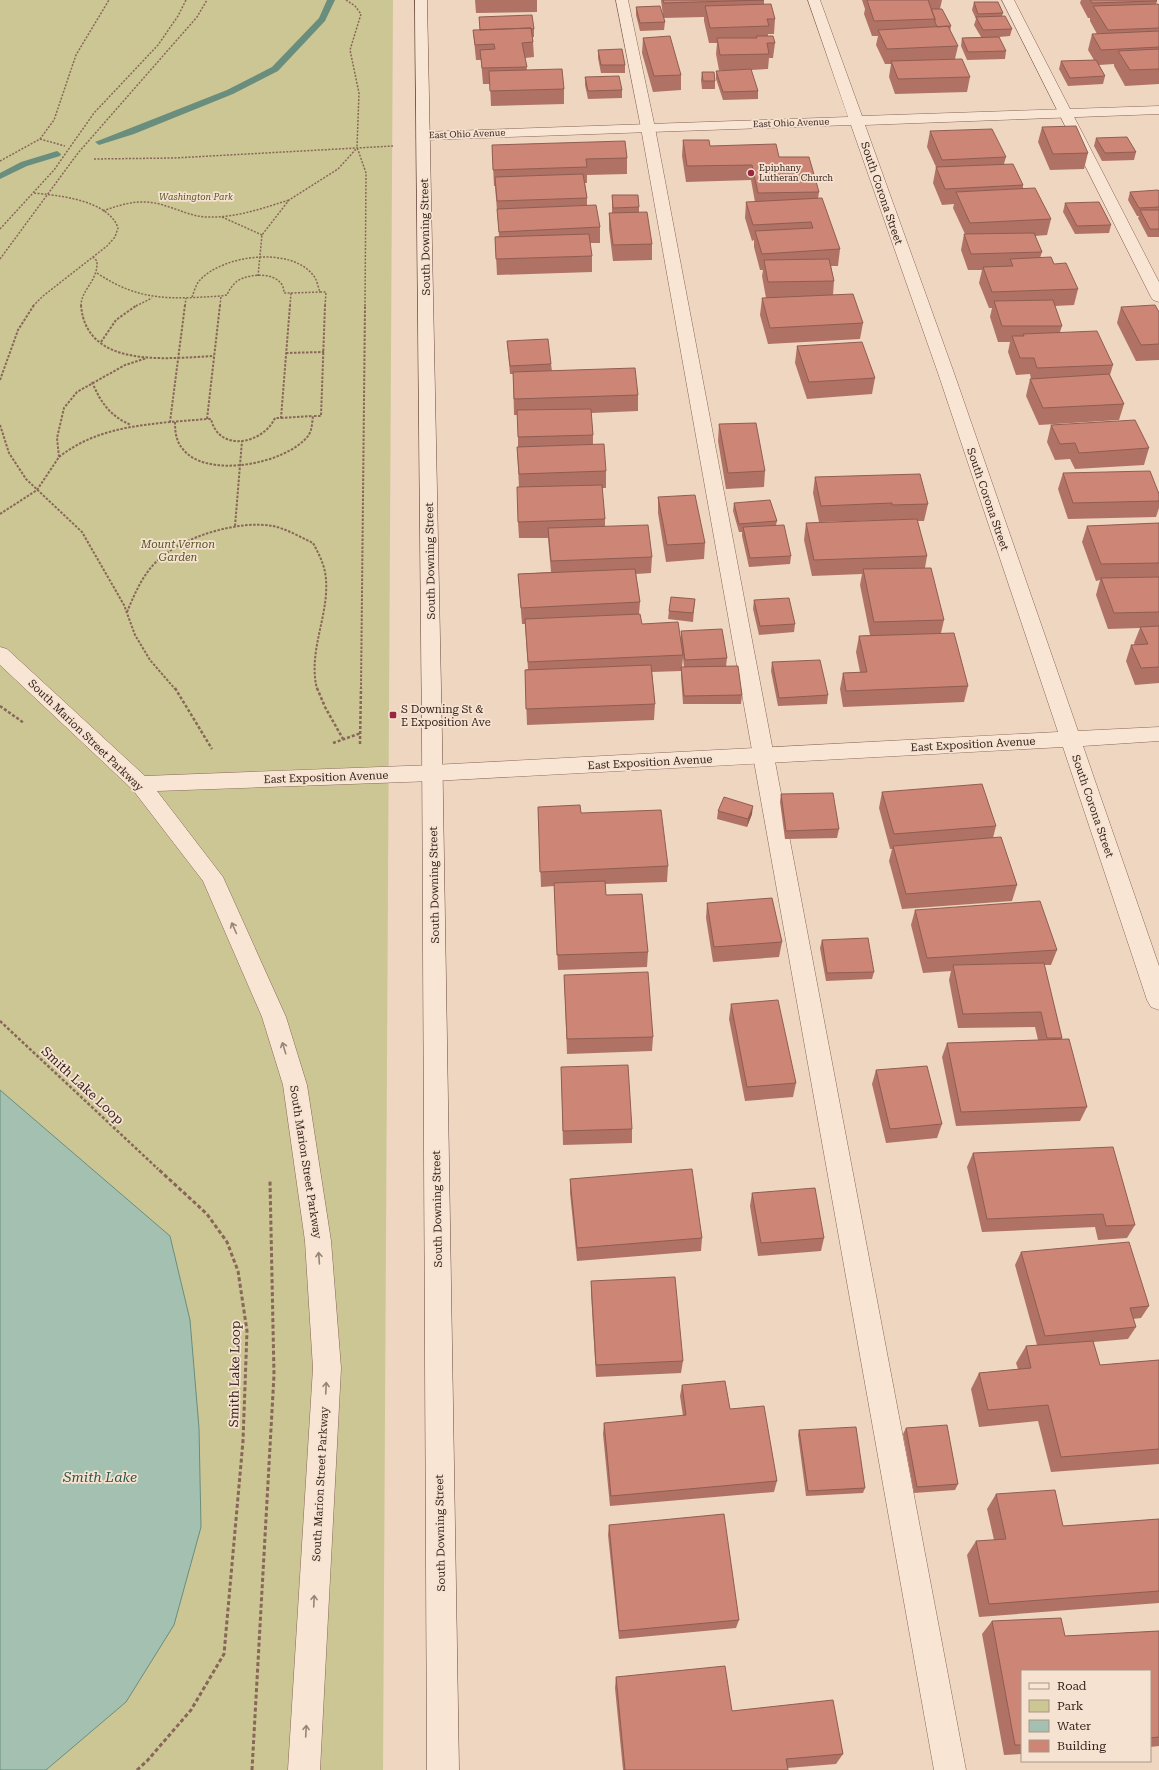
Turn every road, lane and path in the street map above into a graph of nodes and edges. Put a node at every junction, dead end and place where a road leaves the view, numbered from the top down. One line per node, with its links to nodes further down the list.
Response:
1 (109, 0): 14 (path)
2 (186, 0): 20 (path)
3 (207, 0): 21 (path)
4 (346, 0): 17 (path)
5 (421, 0): 13 (street, South Downing Street)
6 (622, 0): 12 (street)
7 (814, 0): 11 (street, South Corona Street)
8 (1008, 0): 10 (street)
9 (1159, 110): 10 (street, East Ohio Avenue)
10 (1067, 113): 11 (street, East Ohio Avenue); 35 (street)
11 (856, 120): 12 (street, East Ohio Avenue); 65 (street, South Corona Street)
12 (648, 128): 13 (street, East Ohio Avenue); 69 (street)
13 (423, 136): 70 (street, South Downing Street)
14 (40, 139): 15 (path); 19 (path)
15 (65, 146)
16 (397, 146): 17 (path)
17 (357, 148): 18 (path); 22 (path); 62 (path)
18 (94, 158)
19 (0, 161)
20 (33, 193): 21 (path); 25 (path)
21 (47, 195): 23 (path); 29 (path)
22 (289, 200): 24 (path); 26 (path)
23 (103, 211): 24 (path); 27 (path)
24 (222, 217): 26 (path)
25 (0, 229)
26 (262, 235): 28 (path)
27 (94, 257): 30 (path); 45 (path)
28 (260, 257): 31 (path); 32 (path); 37 (path)
29 (0, 259)
30 (97, 273): 36 (path); 39 (path)
31 (258, 276): 33 (path); 34 (path)
32 (320, 292): 33 (path); 40 (path)
33 (291, 293): 41 (path)
34 (221, 296): 37 (path); 42 (path)
35 (1159, 296)
36 (153, 297): 38 (path); 39 (path)
37 (192, 297): 38 (path)
38 (186, 298): 43 (path)
39 (101, 342): 44 (path)
40 (324, 352): 41 (path); 47 (path)
41 (286, 354): 48 (path)
42 (214, 356): 43 (path); 49 (path)
43 (178, 357): 44 (path); 50 (path)
44 (147, 358): 46 (path)
45 (0, 380)
46 (92, 382): 53 (path); 55 (path)
47 (313, 416): 48 (path); 56 (path)
48 (280, 418): 54 (path)
49 (207, 419): 51 (path); 54 (path)
50 (170, 422): 51 (path); 53 (path)
51 (175, 422): 56 (path)
52 (0, 425): 57 (path)
53 (132, 425): 55 (path)
54 (242, 441): 56 (path)
55 (59, 457): 57 (path)
56 (240, 465): 59 (path)
57 (37, 490): 58 (path); 60 (path)
58 (0, 514)
59 (236, 526): 60 (path); 64 (path)
60 (127, 613): 68 (path)
61 (0, 654): 71 (street, South Marion Street Parkway)
62 (361, 733): 64 (path); 67 (path)
63 (1159, 734): 65 (street, East Exposition Avenue)
64 (343, 739): 66 (path)
65 (1070, 739): 69 (street, East Exposition Avenue); 72 (street, South Corona Street)
66 (329, 744)
67 (360, 749)
68 (220, 750)
69 (764, 756): 70 (street, East Exposition Avenue); 79 (street)
70 (432, 773): 71 (street, East Exposition Avenue); 78 (street, South Downing Street)
71 (140, 784): 77 (street, South Marion Street Parkway, one-way to 71)
72 (1159, 1000)
73 (0, 1021): 75 (path, Smith Lake Loop)
74 (270, 1179): 76 (path)
75 (137, 1770)
76 (252, 1770)
77 (304, 1770)
78 (443, 1770)
79 (950, 1770)

